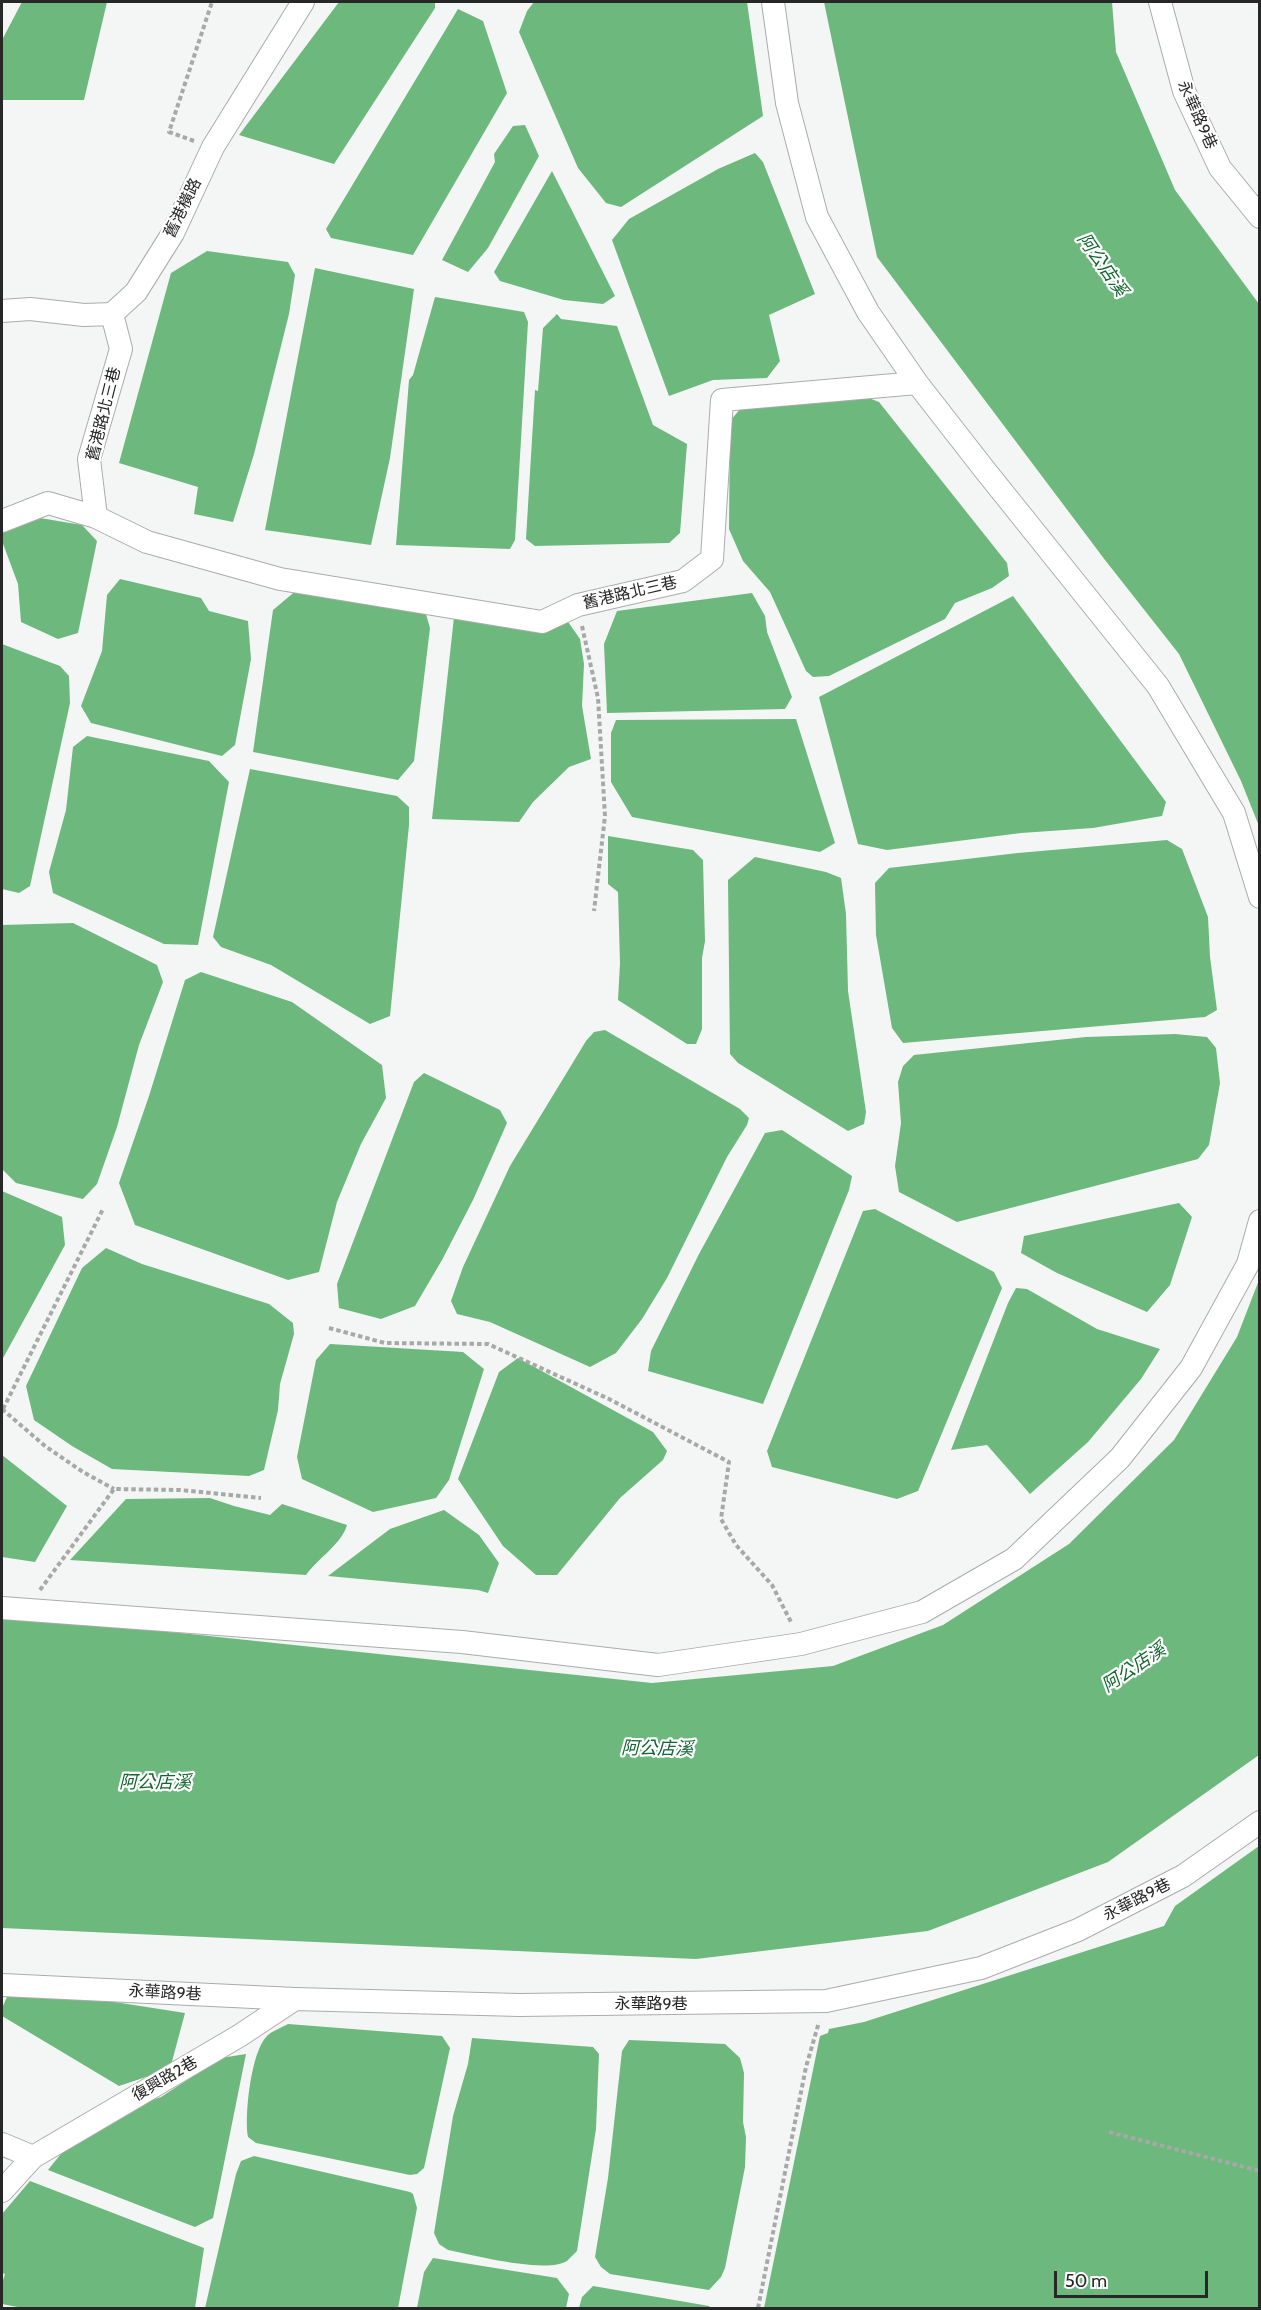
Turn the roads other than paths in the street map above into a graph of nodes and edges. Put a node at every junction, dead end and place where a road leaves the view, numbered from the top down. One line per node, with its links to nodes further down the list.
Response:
1 (303, 2): 6 (street, 舊港橫路)
2 (773, 2): 7 (street)
3 (1160, 2): 4 (street, 永華路9巷)
4 (1260, 217)
5 (2, 311): 6 (street)
6 (112, 314): 8 (street, 舊港路北三巷)
7 (917, 383): 8 (street, 舊港路北三巷); 10 (street)
8 (96, 517): 9 (street, 舊港路北三巷)
9 (2, 521)
10 (1260, 897)
11 (1260, 1221): 12 (street)
12 (2, 1608)
13 (1260, 1822): 15 (street, 永華路9巷)
14 (2, 1985): 15 (street, 永華路9巷)
15 (295, 1999): 17 (street, 復興路2巷)
16 (2, 2144): 17 (street)
17 (33, 2157): 18 (street, 復興路2巷)
18 (2, 2191)

